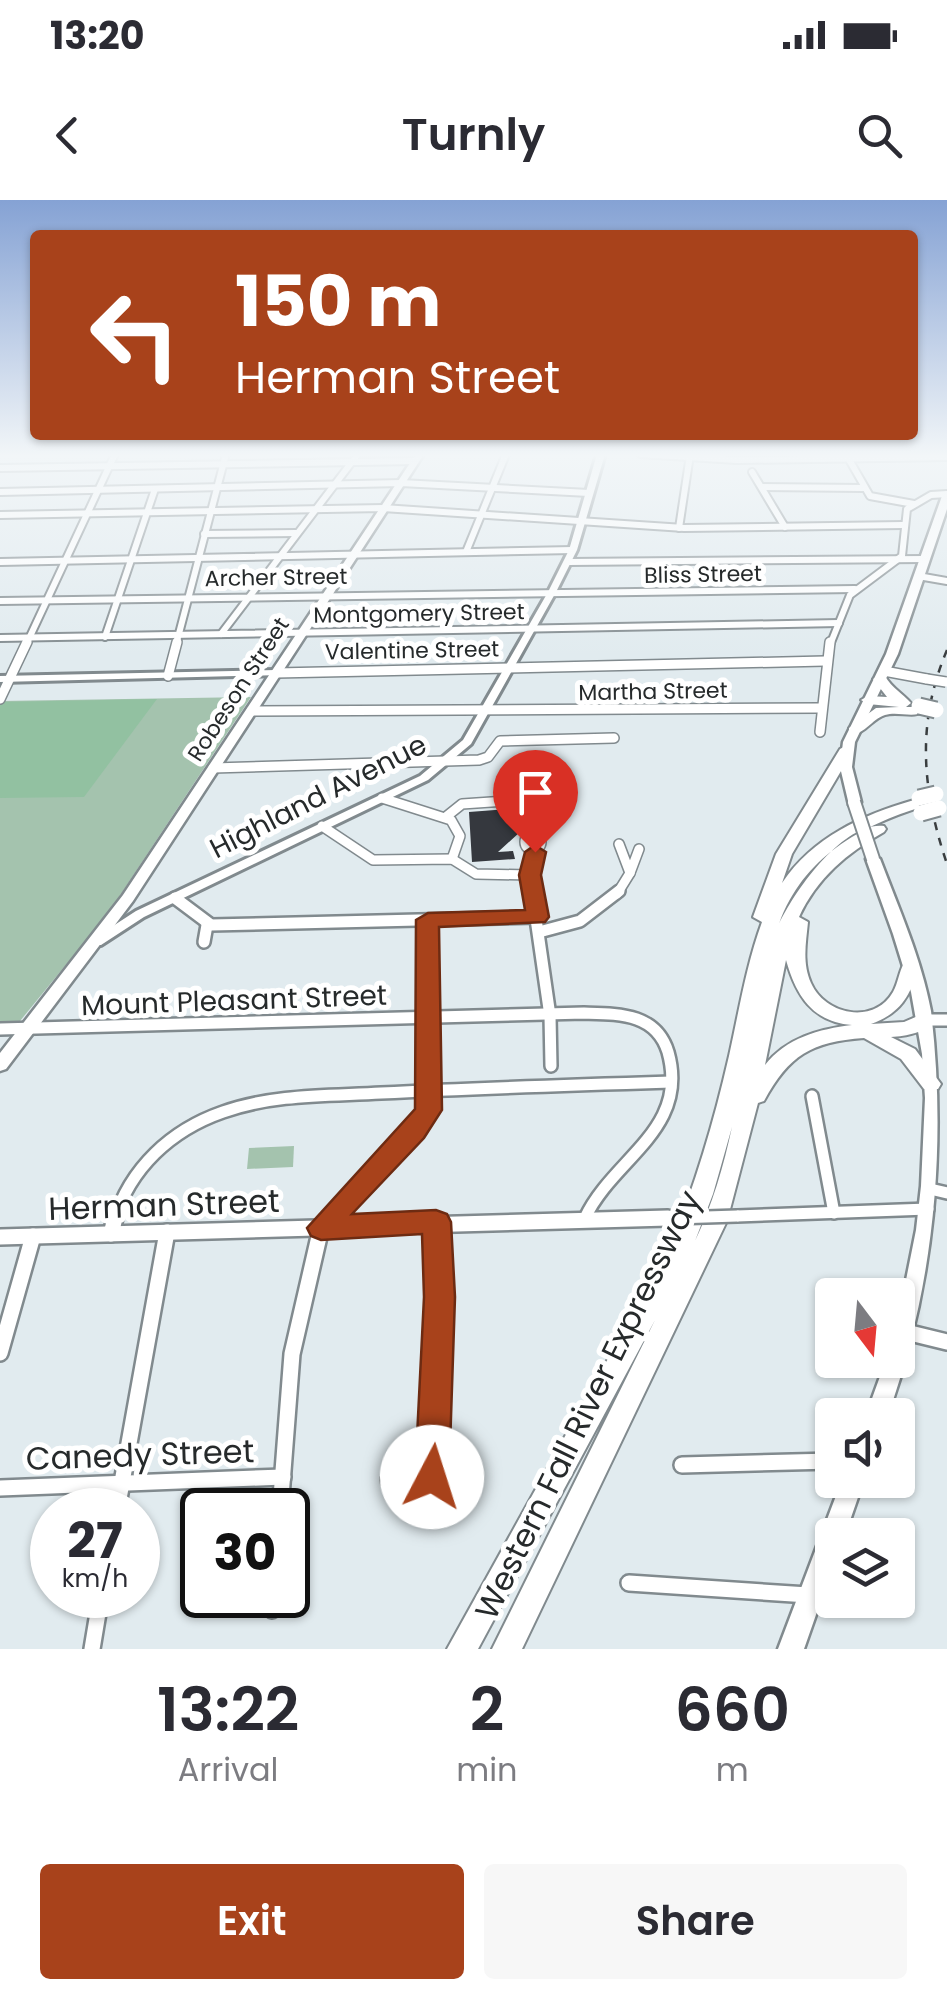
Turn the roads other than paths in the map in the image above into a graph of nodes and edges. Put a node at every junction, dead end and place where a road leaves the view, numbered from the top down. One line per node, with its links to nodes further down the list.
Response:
1 (582, 521): 18 (street, Highland Avenue)
2 (83, 522): 26 (street)
3 (145, 522): 24 (street)
4 (207, 522): 17 (street)
5 (305, 522): 16 (street)
6 (374, 522): 20 (main road, Robeson Street)
7 (477, 522): 19 (street)
8 (591, 522): 15 (street)
9 (680, 522): 15 (street)
10 (782, 522): 14 (street)
11 (903, 522): 13 (street)
12 (938, 522): 25 (main road)
13 (902, 525): 14 (street); 23 (street)
14 (785, 527): 15 (street)
15 (679, 528)
16 (296, 533): 17 (street); 21 (street)
17 (204, 534): 22 (street)
18 (573, 550): 19 (street); 28 (street, Highland Avenue)
19 (466, 552): 20 (street)
20 (353, 555): 21 (street); 33 (main road, Robeson Street)
21 (278, 557): 22 (street); 35 (street)
22 (197, 558): 24 (street); 34 (street)
23 (900, 558): 25 (street); 28 (street); 31 (street)
24 (133, 560): 26 (street); 36 (street)
25 (924, 560): 29 (main road)
26 (66, 561): 27 (street); 37 (street)
27 (0, 562)
28 (568, 562): 32 (street, Highland Avenue)
29 (918, 576): 30 (street); 50 (main road)
30 (947, 580)
31 (856, 589): 32 (street, Bliss Street); 39 (street)
32 (552, 592): 33 (street, Archer Street); 40 (street, Highland Avenue)
33 (328, 594): 35 (street, Archer Street); 41 (main road, Robeson Street)
34 (187, 596): 35 (street, Archer Street); 36 (street, Archer Street); 43 (street)
35 (250, 596): 42 (street)
36 (118, 598): 37 (street, Archer Street); 44 (street)
37 (46, 600): 38 (street, Archer Street); 46 (street)
38 (0, 601)
39 (839, 623): 40 (street, Montgomery Street); 47 (street)
40 (531, 629): 41 (street, Montgomery Street); 48 (street, Highland Avenue)
41 (302, 633): 42 (street, Montgomery Street); 49 (main road, Robeson Street)
42 (221, 634): 43 (street, Montgomery Street)
43 (177, 635): 44 (street, Montgomery Street); 51 (street)
44 (105, 636): 46 (street, Montgomery Street)
45 (0, 638): 46 (street, Montgomery Street)
46 (30, 638): 52 (street)
47 (826, 661): 48 (street, Valentine Street); 58 (street)
48 (510, 668): 49 (street, Valentine Street); 57 (street, Highland Avenue)
49 (276, 673): 51 (street, Valentine Street); 59 (main road, Robeson Street)
50 (882, 675): 53 (street, bridge); 55 (main road); 56 (highway)
51 (168, 676): 52 (street, Valentine Street)
52 (5, 678): 54 (street)
53 (946, 682)
54 (0, 699)
55 (868, 700): 56 (highway); 61 (main road)
56 (917, 707): 60 (highway, bridge); 61 (highway)
57 (488, 708): 58 (street, Martha Street); 59 (street, Martha Street); 65 (street, Highland Avenue)
58 (820, 708): 62 (street)
59 (251, 711): 66 (main road, Robeson Street)
60 (941, 713)
61 (854, 730): 64 (main road)
62 (820, 732)
63 (614, 738): 65 (street)
64 (847, 748): 87 (main road, bridge); 88 (highway)
65 (450, 760): 66 (street); 67 (street, Highland Avenue)
66 (213, 768): 86 (main road, Robeson Street)
67 (382, 798): 71 (street); 72 (street, Highland Avenue)
68 (942, 800): 70 (highway, Western Fall River Expressway, bridge)
69 (506, 801): 71 (street)
70 (920, 805): 79 (highway, Western Fall River Expressway); 88 (highway, Western Fall River Expressway)
71 (447, 816): 76 (street)
72 (322, 826): 76 (street); 80 (street, Highland Avenue)
73 (619, 844): 77 (street)
74 (640, 850): 77 (street)
75 (535, 852): 78 (street)
76 (452, 859): 78 (street)
77 (630, 873): 84 (street)
78 (530, 875): 81 (street)
79 (815, 876): 93 (highway); 102 (highway, Western Fall River Expressway)
80 (175, 898): 83 (street); 86 (street, Highland Avenue)
81 (537, 917): 82 (street); 84 (street)
82 (428, 920): 83 (street); 90 (street)
83 (208, 924): 85 (street)
84 (539, 932): 89 (street)
85 (204, 942)
86 (92, 947): 95 (main road, Highland Avenue)
87 (910, 967): 91 (main road); 93 (highway)
88 (758, 972): 128 (highway, Western Fall River Expressway)
89 (550, 1016): 90 (street, Mount Pleasant Street); 97 (street); 98 (street, Mount Pleasant Street)
90 (428, 1017): 95 (street, Mount Pleasant Street); 100 (street)
91 (925, 1020): 92 (street); 93 (highway); 99 (main road)
92 (947, 1020)
93 (855, 1025): 99 (highway); 102 (highway)
94 (0, 1029): 95 (street, Mount Pleasant Street)
95 (29, 1029): 96 (main road, Highland Avenue)
96 (0, 1064)
97 (551, 1066)
98 (671, 1082): 100 (street); 105 (street)
99 (932, 1084): 103 (main road)
100 (430, 1088): 107 (street); 109 (street)
101 (812, 1096): 104 (street)
102 (739, 1143): 129 (highway, Western Fall River Expressway)
103 (935, 1197): 104 (street, Herman Street); 112 (main road)
104 (834, 1212): 105 (street, Herman Street, bridge)
105 (584, 1218): 106 (street, Herman Street)
106 (436, 1222): 107 (street, Herman Street); 119 (street)
107 (321, 1228): 108 (street, Herman Street); 118 (street)
108 (167, 1232): 109 (street, Herman Street); 120 (street)
109 (111, 1234): 110 (street, Herman Street)
110 (33, 1236): 111 (street, Herman Street); 115 (street)
111 (0, 1237)
112 (915, 1297)
113 (915, 1334): 114 (street)
114 (947, 1342)
115 (0, 1352)
116 (815, 1461): 117 (street)
117 (682, 1465)
118 (283, 1477): 120 (street, Canedy Street); 122 (street)
119 (389, 1480)
120 (121, 1486): 121 (street, Canedy Street)
121 (0, 1488)
122 (282, 1488)
123 (846, 1498): 125 (main road)
124 (629, 1583): 125 (street)
125 (808, 1596): 130 (main road)
126 (98, 1618): 127 (street)
127 (92, 1649)
128 (462, 1649)
129 (506, 1649)
130 (791, 1649)

